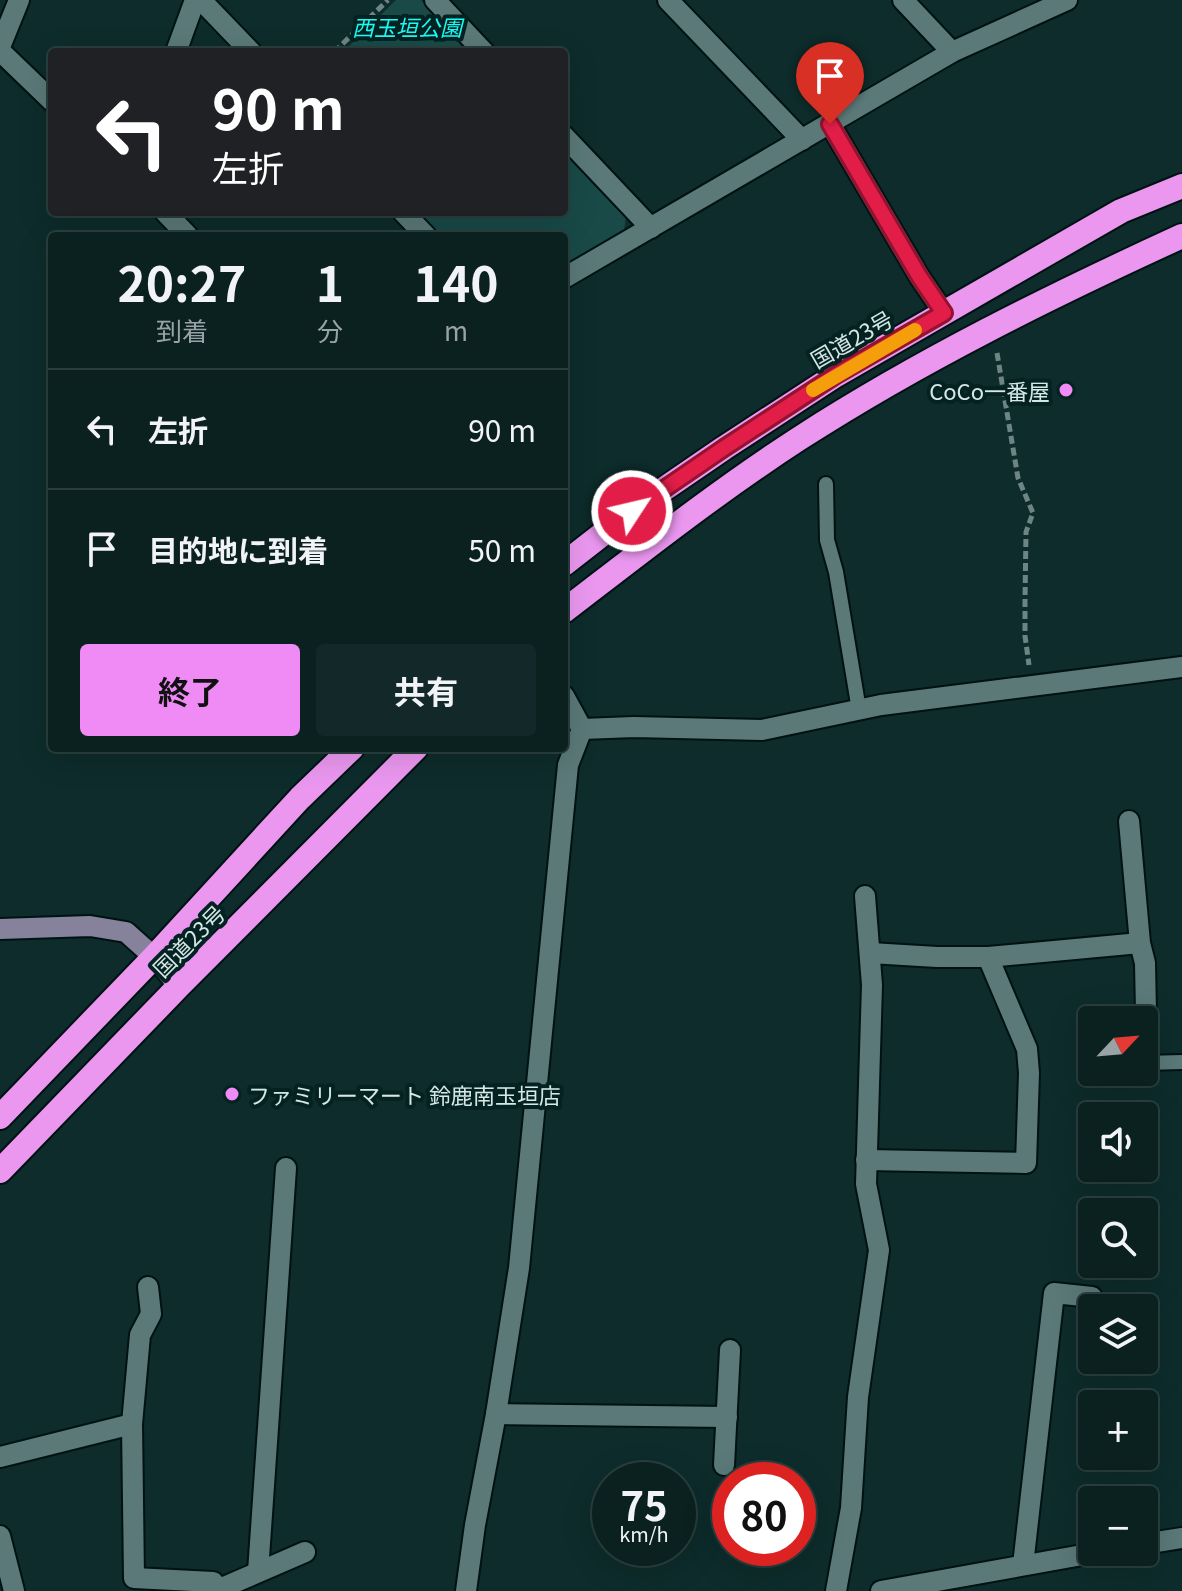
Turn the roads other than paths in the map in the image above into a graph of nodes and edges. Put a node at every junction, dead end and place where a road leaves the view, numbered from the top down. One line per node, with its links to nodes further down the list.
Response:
1 (19, 0): 10 (street)
2 (198, 0): 7 (street); 8 (street)
3 (435, 0): 9 (street)
4 (668, 0): 15 (street)
5 (903, 0): 11 (street)
6 (1067, 0): 11 (street)
7 (178, 48)
8 (247, 48)
9 (480, 48)
10 (0, 49): 12 (street)
11 (952, 52): 13 (street)
12 (48, 97)
13 (830, 124): 15 (street); 24 (street)
14 (568, 140): 19 (street)
15 (802, 140): 19 (street)
16 (1182, 186): 24 (highway, 国道23号)
17 (169, 216): 20 (street)
18 (407, 216): 21 (street)
19 (651, 228): 23 (street)
20 (184, 232)
21 (422, 232)
22 (1182, 236): 27 (highway)
23 (568, 276)
24 (944, 313): 26 (highway, 国道23号)
25 (826, 484): 30 (lane)
26 (568, 561)
27 (568, 608)
28 (1182, 667): 30 (street)
29 (568, 703): 31 (street)
30 (859, 710): 31 (street)
31 (582, 729): 52 (street)
32 (348, 752): 39 (highway, 国道23号)
33 (412, 752): 41 (highway, 国道23号)
34 (1129, 821): 37 (street)
35 (865, 896): 38 (street)
36 (0, 929): 39 (street)
37 (1140, 943): 40 (street); 42 (street)
38 (870, 953): 40 (street); 46 (street)
39 (154, 957): 41 (street); 45 (highway, 国道23号)
40 (988, 957): 46 (street)
41 (179, 986): 48 (highway, 国道23号)
42 (1145, 1006)
43 (1182, 1062): 44 (lane)
44 (1158, 1063)
45 (0, 1117)
46 (866, 1160): 66 (street)
47 (286, 1168): 63 (street)
48 (0, 1171)
49 (148, 1287): 54 (street)
50 (1078, 1296): 62 (street)
51 (730, 1350): 53 (street)
52 (496, 1414): 53 (street); 65 (street)
53 (727, 1417): 56 (street)
54 (132, 1424): 55 (street); 63 (street)
55 (0, 1457)
56 (724, 1462)
57 (0, 1536): 64 (street)
58 (1182, 1538): 59 (street)
59 (1158, 1542)
60 (305, 1552): 63 (street)
61 (1078, 1556): 62 (street)
62 (1023, 1565): 67 (street)
63 (258, 1572)
64 (14, 1591)
65 (466, 1591)
66 (836, 1591)
67 (881, 1591)

